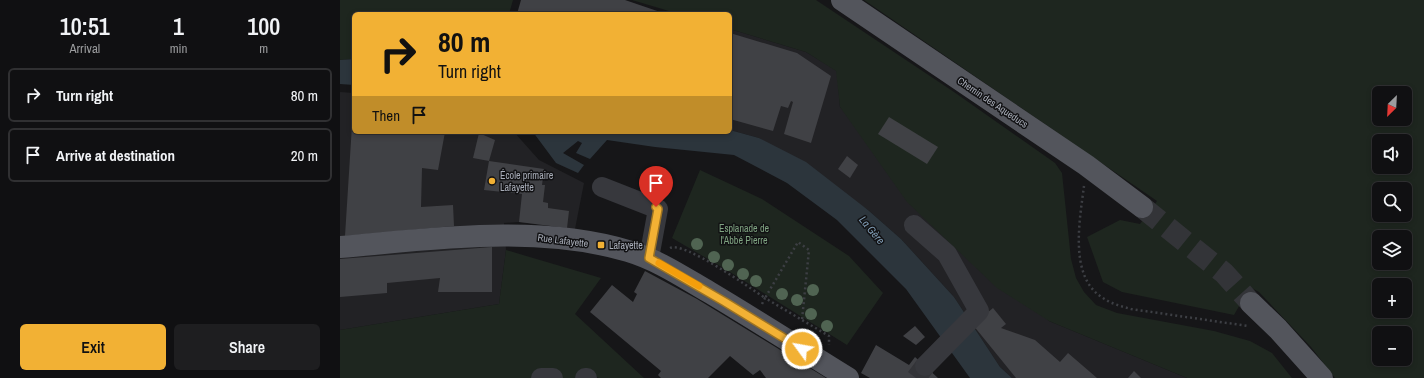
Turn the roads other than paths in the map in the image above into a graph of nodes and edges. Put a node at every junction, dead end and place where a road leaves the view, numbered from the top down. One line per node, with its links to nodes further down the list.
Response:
1 (842, 0): 3 (main road, Chemin des Aqueducs)
2 (602, 187): 6 (street)
3 (1142, 207)
4 (914, 225): 8 (street)
5 (340, 247): 6 (main road, Rue Lafayette)
6 (649, 258): 11 (main road, Rue Lafayette)
7 (1251, 303): 12 (main road)
8 (925, 366)
9 (541, 378): 10 (street)
10 (553, 378)
11 (848, 378)
12 (1322, 378)

